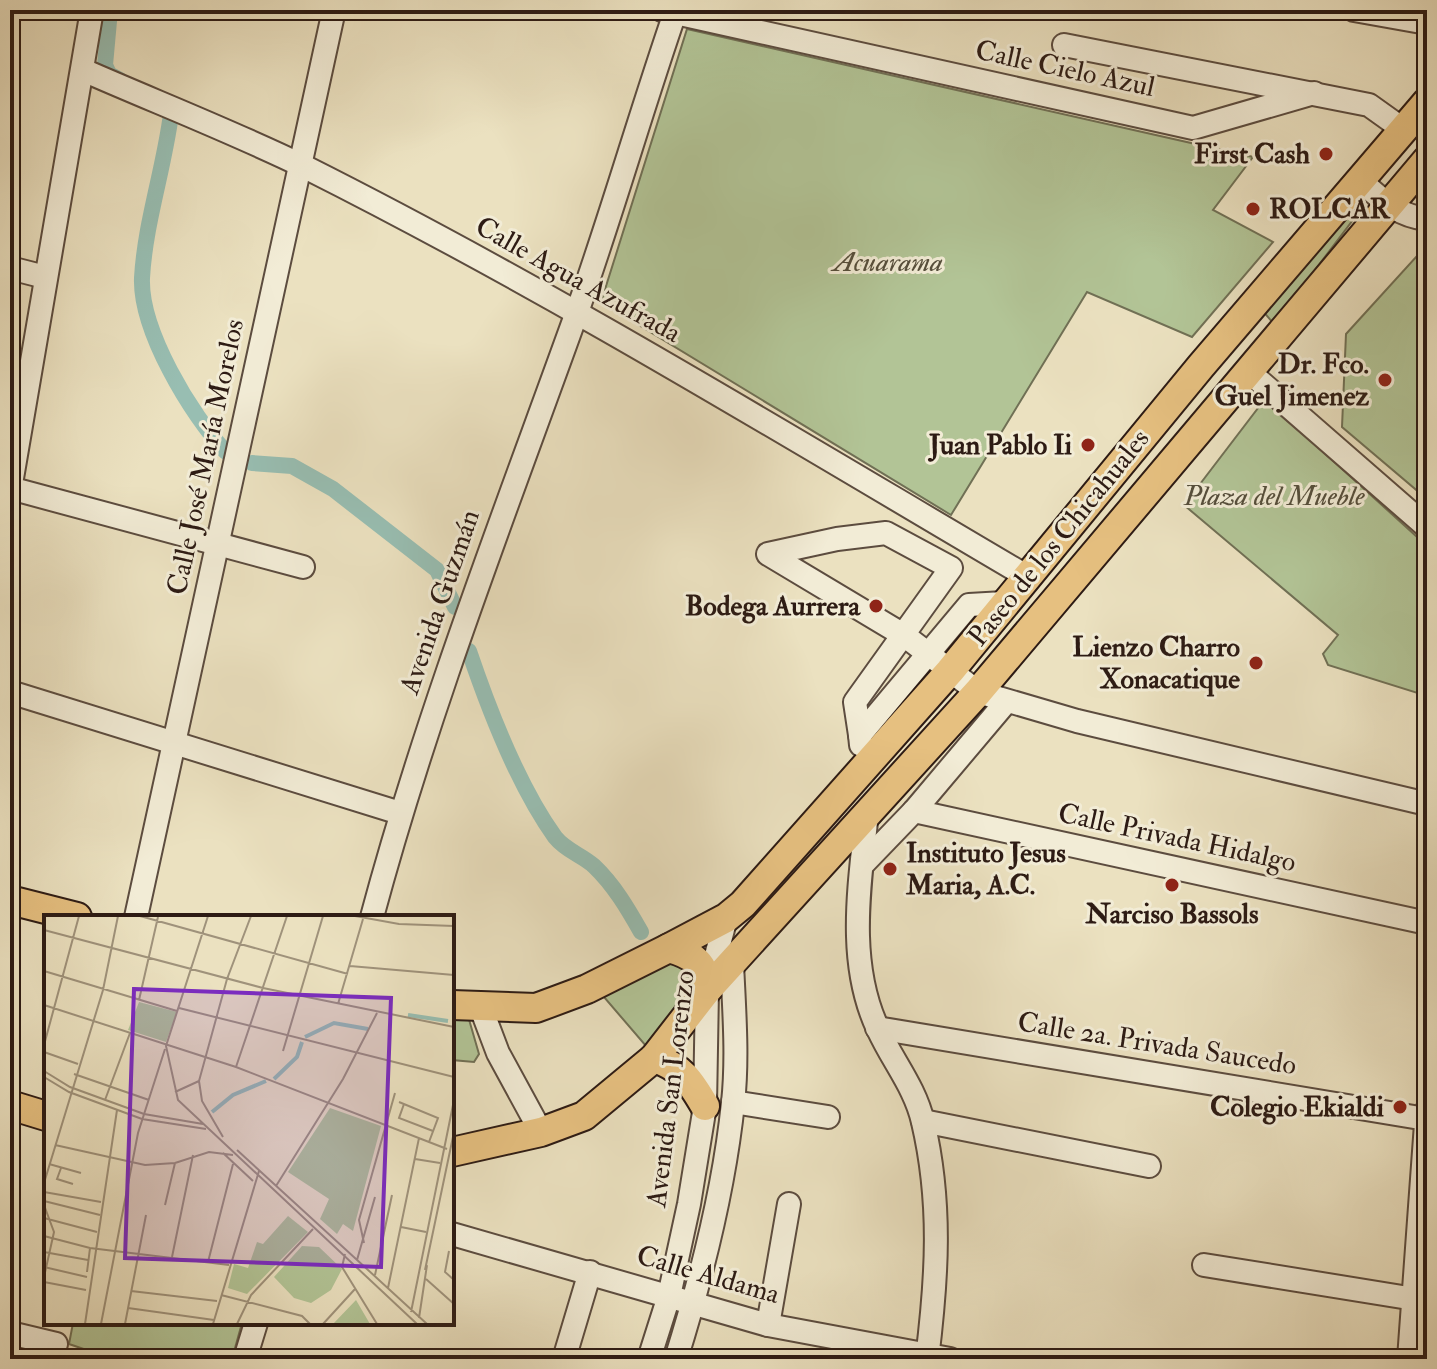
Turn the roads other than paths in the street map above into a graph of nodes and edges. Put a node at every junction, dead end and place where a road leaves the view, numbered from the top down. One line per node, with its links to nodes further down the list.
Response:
1 (92, 10): 7 (street)
2 (334, 10): 12 (street, Calle José María Morelos)
3 (1354, 10): 5 (street)
4 (671, 11): 8 (street, Calle Cielo Azul); 18 (street, Avenida Guzmán)
5 (1427, 23)
6 (1064, 45): 8 (street)
7 (83, 70): 12 (street, Calle Agua Azufrada); 17 (street)
8 (1314, 93): 10 (street)
9 (1427, 102): 10 (main road, Paseo de los Chicahuales)
10 (1404, 130): 13 (main road, Paseo de los Chicahuales)
11 (1427, 160): 14 (main road, Paseo de los Chicahuales)
12 (301, 166): 18 (street, Calle Agua Azufrada); 22 (street, Calle José María Morelos)
13 (1361, 181): 14 (street); 24 (main road, Paseo de los Chicahuales)
14 (1388, 207): 15 (street); 19 (main road, Paseo de los Chicahuales)
15 (1427, 219)
16 (10, 268): 17 (street)
17 (45, 277): 20 (street)
18 (577, 311): 24 (street, Calle Agua Azufrada); 36 (street, Avenida Guzmán)
19 (1248, 371): 21 (street); 28 (main road, Paseo de los Chicahuales)
20 (10, 489): 22 (street)
21 (1427, 527)
22 (217, 542): 23 (street); 31 (street, Calle José María Morelos)
23 (303, 567)
24 (1026, 576): 26 (main road, Paseo de los Chicahuales)
25 (905, 636): 25 (street); 26 (street); 30 (street)
26 (940, 662): 28 (street); 30 (street); 32 (main road, Paseo de los Chicahuales)
27 (10, 692): 31 (street)
28 (978, 692): 29 (street); 35 (main road, Paseo de los Chicahuales)
29 (1006, 702): 33 (street); 34 (street)
30 (860, 735): 32 (street)
31 (175, 743): 36 (street); 41 (street, Calle José María Morelos)
32 (863, 767): 39 (main road, Paseo de los Chicahuales)
33 (1427, 804)
34 (914, 811): 37 (street); 43 (street, Calle Privada Hidalgo)
35 (867, 812): 37 (street); 44 (main road, Paseo de los Chicahuales)
36 (400, 813): 42 (street, Avenida Guzmán)
37 (862, 865): 50 (street)
38 (10, 900): 40 (main road)
39 (734, 911): 44 (main road); 45 (main road, Paseo de los Chicahuales); 47 (street, Avenida San Lorenzo)
40 (69, 915)
41 (136, 915)
42 (373, 915)
43 (1427, 923)
44 (759, 932): 46 (main road, Paseo de los Chicahuales)
45 (669, 948): 47 (main road); 49 (main road, Paseo de los Chicahuales)
46 (732, 963): 47 (main road, Paseo de los Chicahuales); 52 (street, Avenida San Lorenzo)
47 (707, 990): 51 (main road, Paseo de los Chicahuales); 54 (street, Avenida San Lorenzo)
48 (454, 1005): 49 (main road, Paseo de los Chicahuales)
49 (481, 1008): 60 (street)
50 (877, 1028): 58 (street, Calle 2a. Privada Saucedo); 59 (street)
51 (654, 1058): 54 (main road); 60 (main road, Paseo de los Chicahuales)
52 (733, 1102): 57 (street); 69 (street, Avenida San Lorenzo)
53 (10, 1105): 56 (main road)
54 (705, 1106): 67 (street, Avenida San Lorenzo)
55 (1427, 1110): 58 (street)
56 (44, 1115)
57 (828, 1117)
58 (1426, 1119): 68 (street)
59 (923, 1121): 62 (street); 74 (street)
60 (541, 1132): 61 (main road, Paseo de los Chicahuales)
61 (454, 1152)
62 (1149, 1166)
63 (789, 1204): 71 (street)
64 (454, 1235): 66 (street, Calle Aldama)
65 (1204, 1265): 68 (street)
66 (590, 1272): 67 (street, Calle Aldama); 76 (street)
67 (669, 1296): 69 (street, Calle Aldama); 77 (street, Avenida San Lorenzo)
68 (1421, 1300): 79 (street)
69 (693, 1304): 71 (street, Calle Aldama); 78 (street, Avenida San Lorenzo)
70 (255, 1325): 75 (street)
71 (768, 1325): 74 (street, Calle Aldama)
72 (10, 1333): 73 (street)
73 (57, 1342)
74 (935, 1358)
75 (245, 1359)
76 (564, 1359)
77 (649, 1359)
78 (676, 1359)
79 (1409, 1359)

